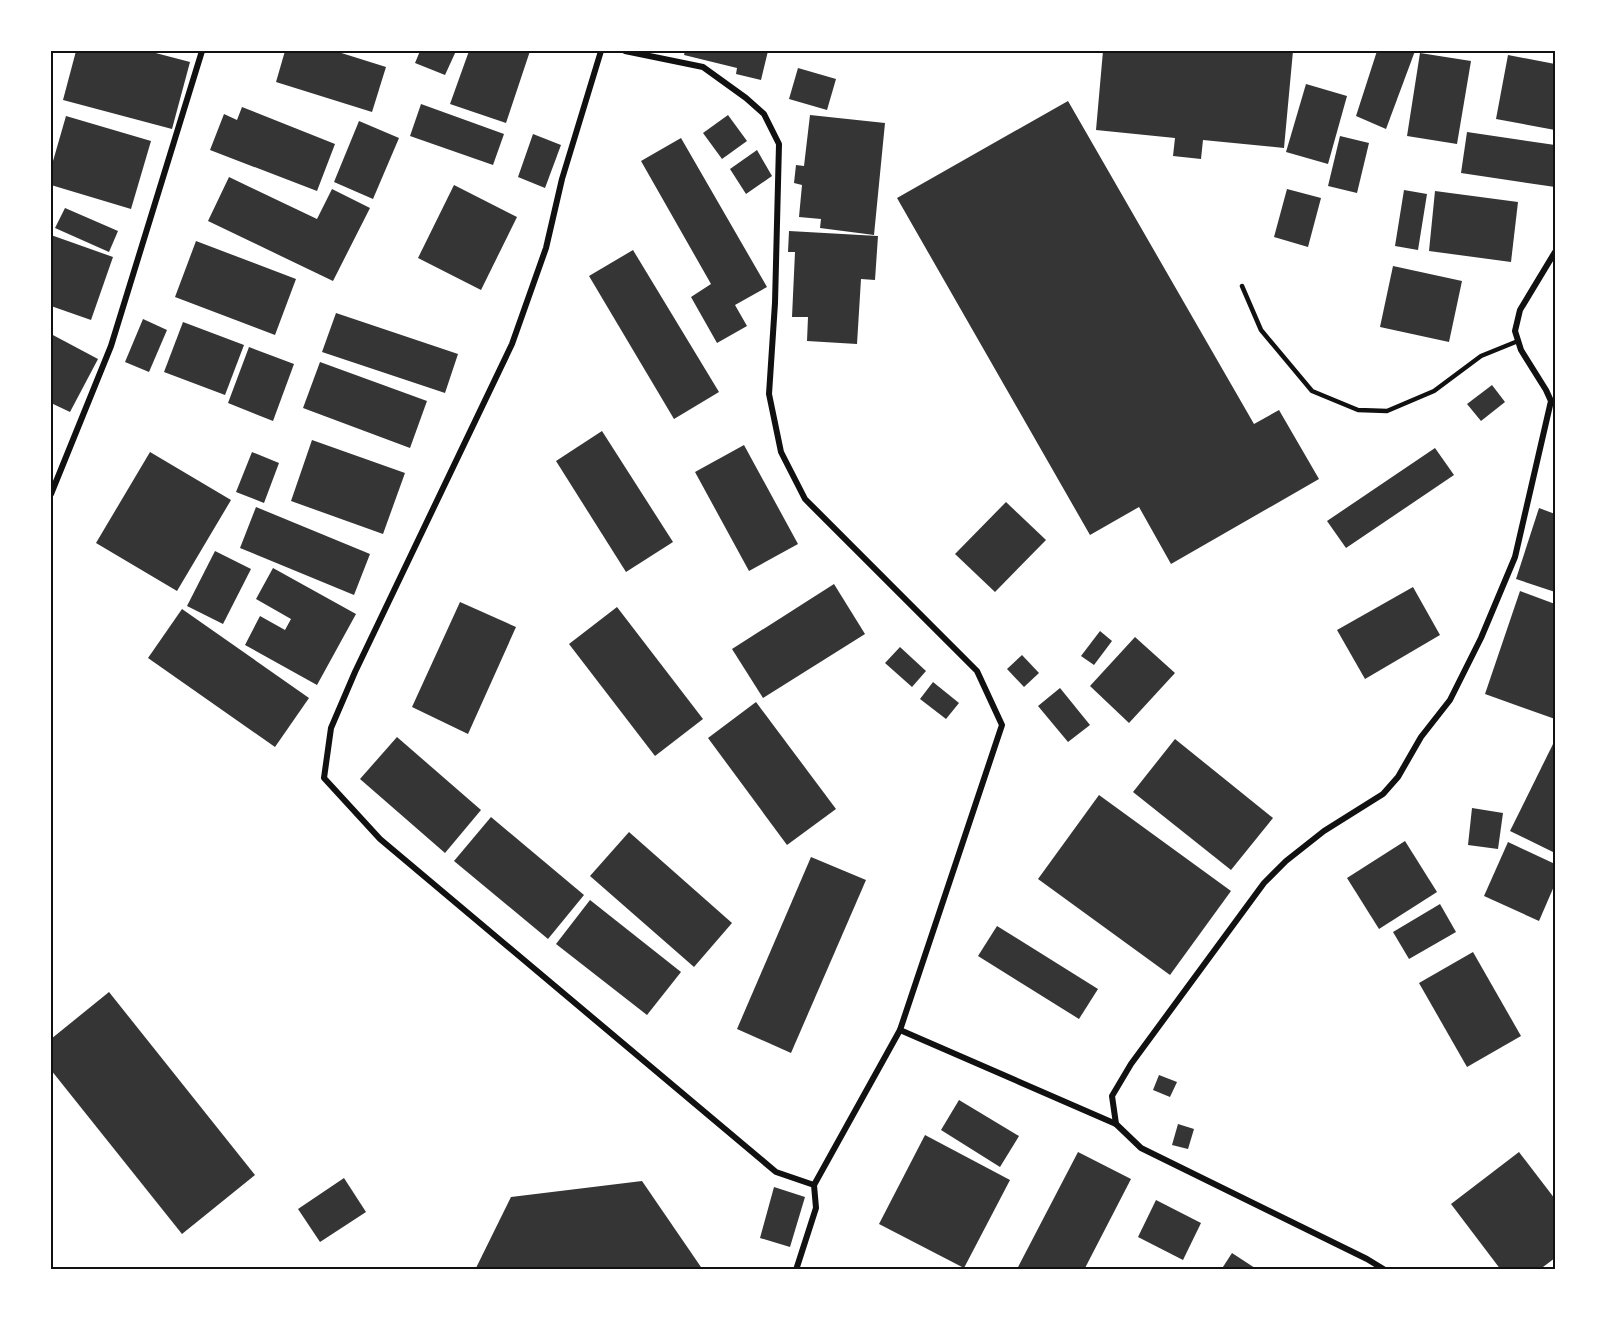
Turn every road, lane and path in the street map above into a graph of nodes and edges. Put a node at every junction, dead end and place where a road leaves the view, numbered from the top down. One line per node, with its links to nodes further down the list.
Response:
1 (202, 51): 7 (street)
2 (601, 51): 10 (street)
3 (625, 51): 8 (street)
4 (1555, 252): 6 (street)
5 (1242, 286): 6 (lane)
6 (1518, 341): 9 (street)
7 (51, 494)
8 (900, 1030): 9 (street); 10 (street)
9 (1116, 1124): 12 (street)
10 (814, 1185): 11 (street)
11 (796, 1270)
12 (1385, 1270)

